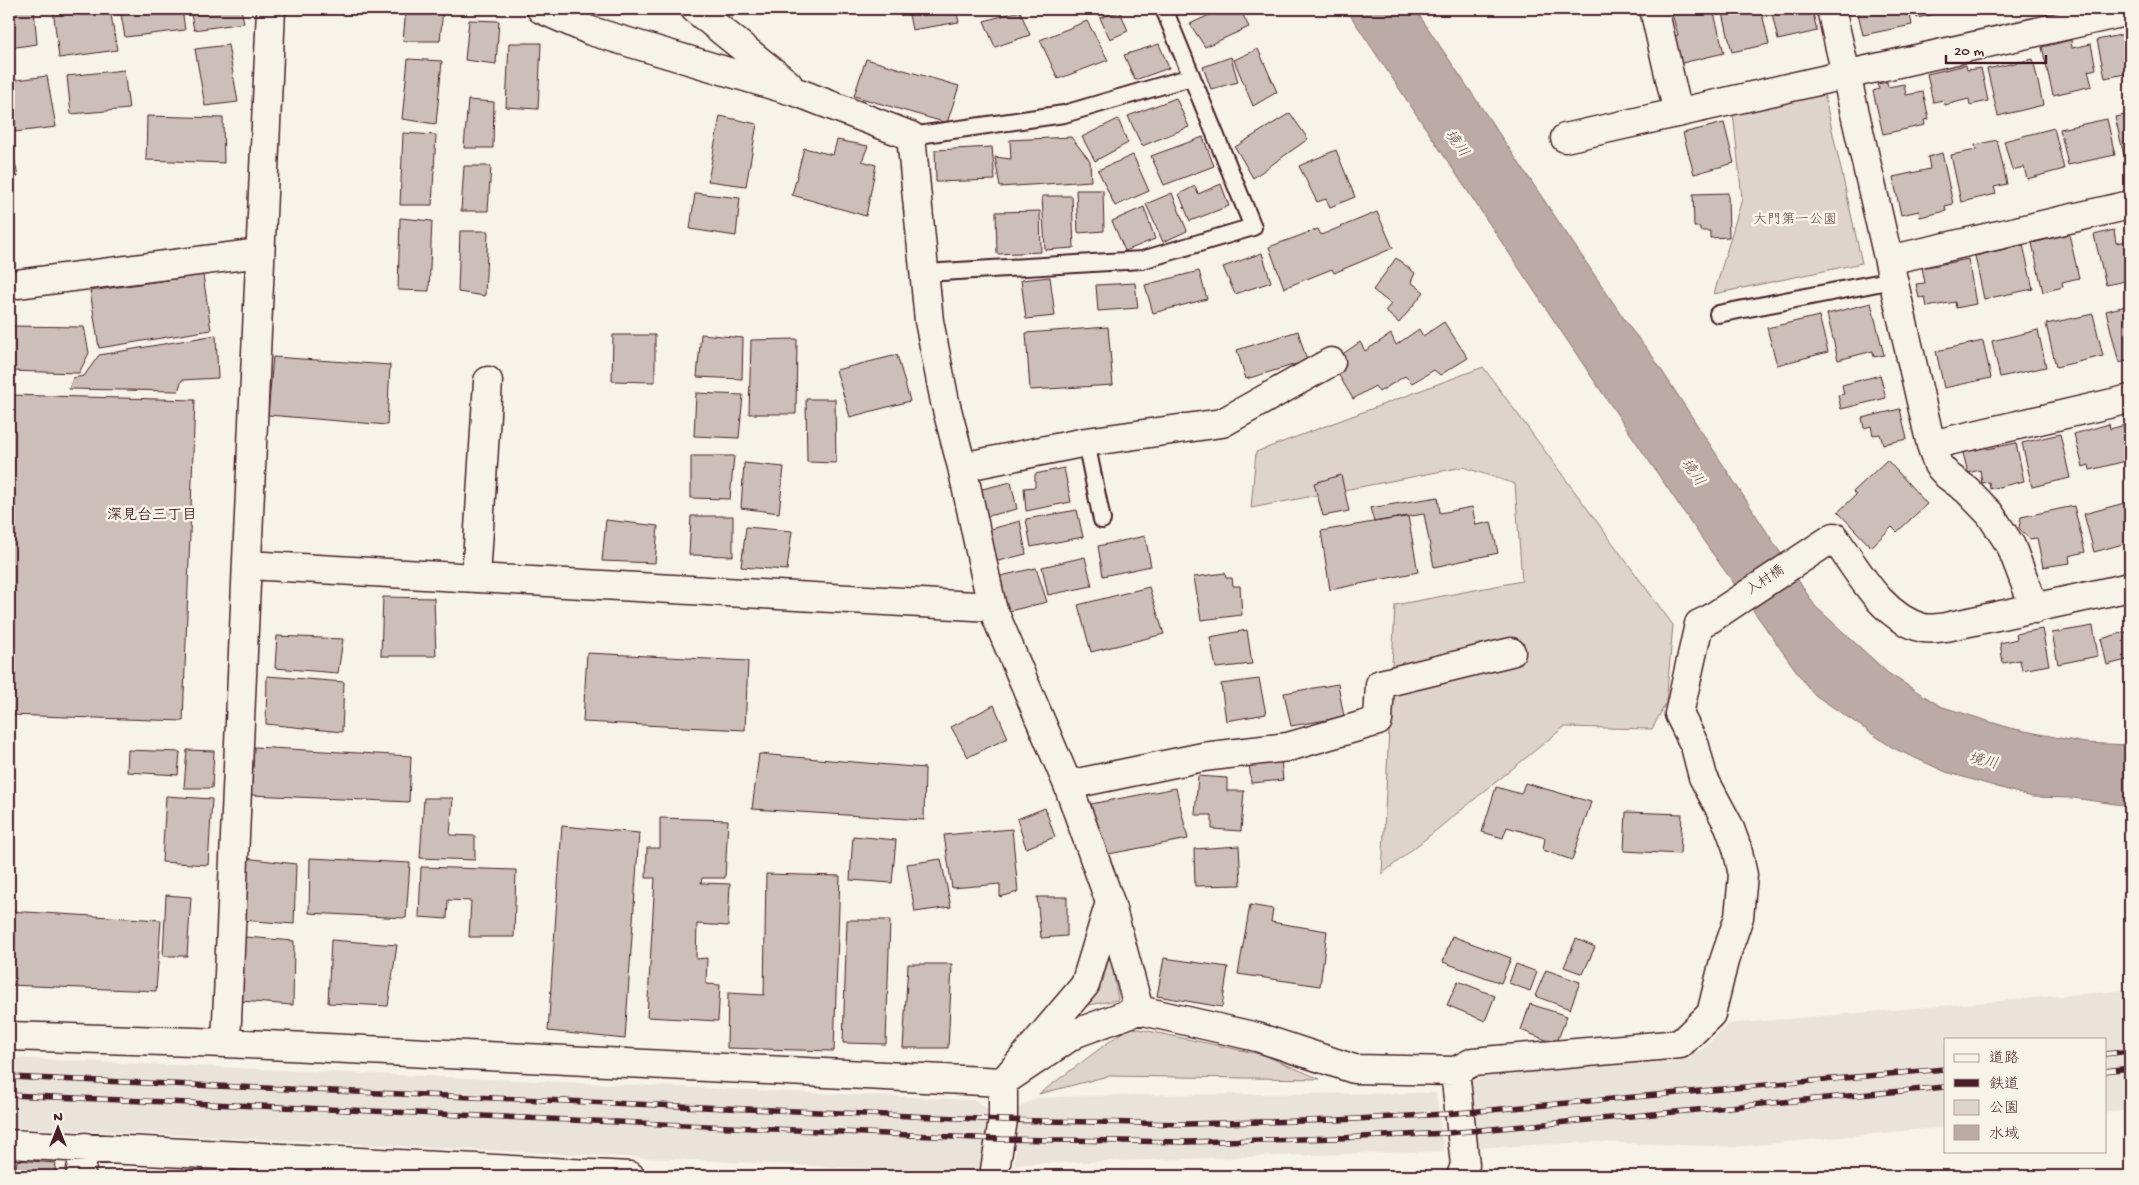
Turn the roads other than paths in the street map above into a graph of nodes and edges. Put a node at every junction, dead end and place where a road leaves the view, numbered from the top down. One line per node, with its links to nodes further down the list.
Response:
1 (271, 9): 15 (street)
2 (541, 9): 10 (street)
3 (696, 9): 10 (street)
4 (1164, 9): 9 (lane)
5 (1654, 9): 11 (street)
6 (1831, 9): 8 (street)
7 (2130, 11): 8 (street)
8 (1846, 75): 11 (street); 16 (street)
9 (1191, 77): 12 (lane); 17 (lane)
10 (798, 93): 12 (street)
11 (1678, 113): 13 (street)
12 (911, 136): 17 (street)
13 (1565, 138)
14 (2130, 205): 16 (street)
15 (260, 253): 18 (street); 27 (street)
16 (1891, 270): 19 (lane); 24 (street)
17 (925, 273): 25 (street)
18 (9, 285)
19 (1718, 314)
20 (1331, 362): 23 (street)
21 (488, 381): 28 (street)
22 (2130, 399): 24 (street)
23 (1086, 442): 25 (street); 26 (lane)
24 (1931, 445): 31 (street)
25 (962, 466): 30 (street)
26 (1102, 520)
27 (247, 565): 28 (street); 37 (street)
28 (476, 578): 30 (street)
29 (2130, 587): 31 (street)
30 (992, 607): 33 (street)
31 (2035, 608): 38 (street, 入村橋)
32 (1511, 652): 33 (street)
33 (1068, 785): 34 (street)
34 (1110, 902): 35 (street); 39 (street)
35 (1139, 1010): 38 (street); 39 (street)
36 (9, 1036): 37 (street)
37 (226, 1043): 39 (street)
38 (1455, 1072): 47 (street)
39 (1003, 1082): 46 (street)
40 (9, 1144): 41 (street)
41 (85, 1147): 42 (street); 44 (street)
42 (293, 1167): 43 (street)
43 (502, 1173): 45 (street)
44 (80, 1176)
45 (630, 1176)
46 (994, 1176)
47 (1462, 1176)

